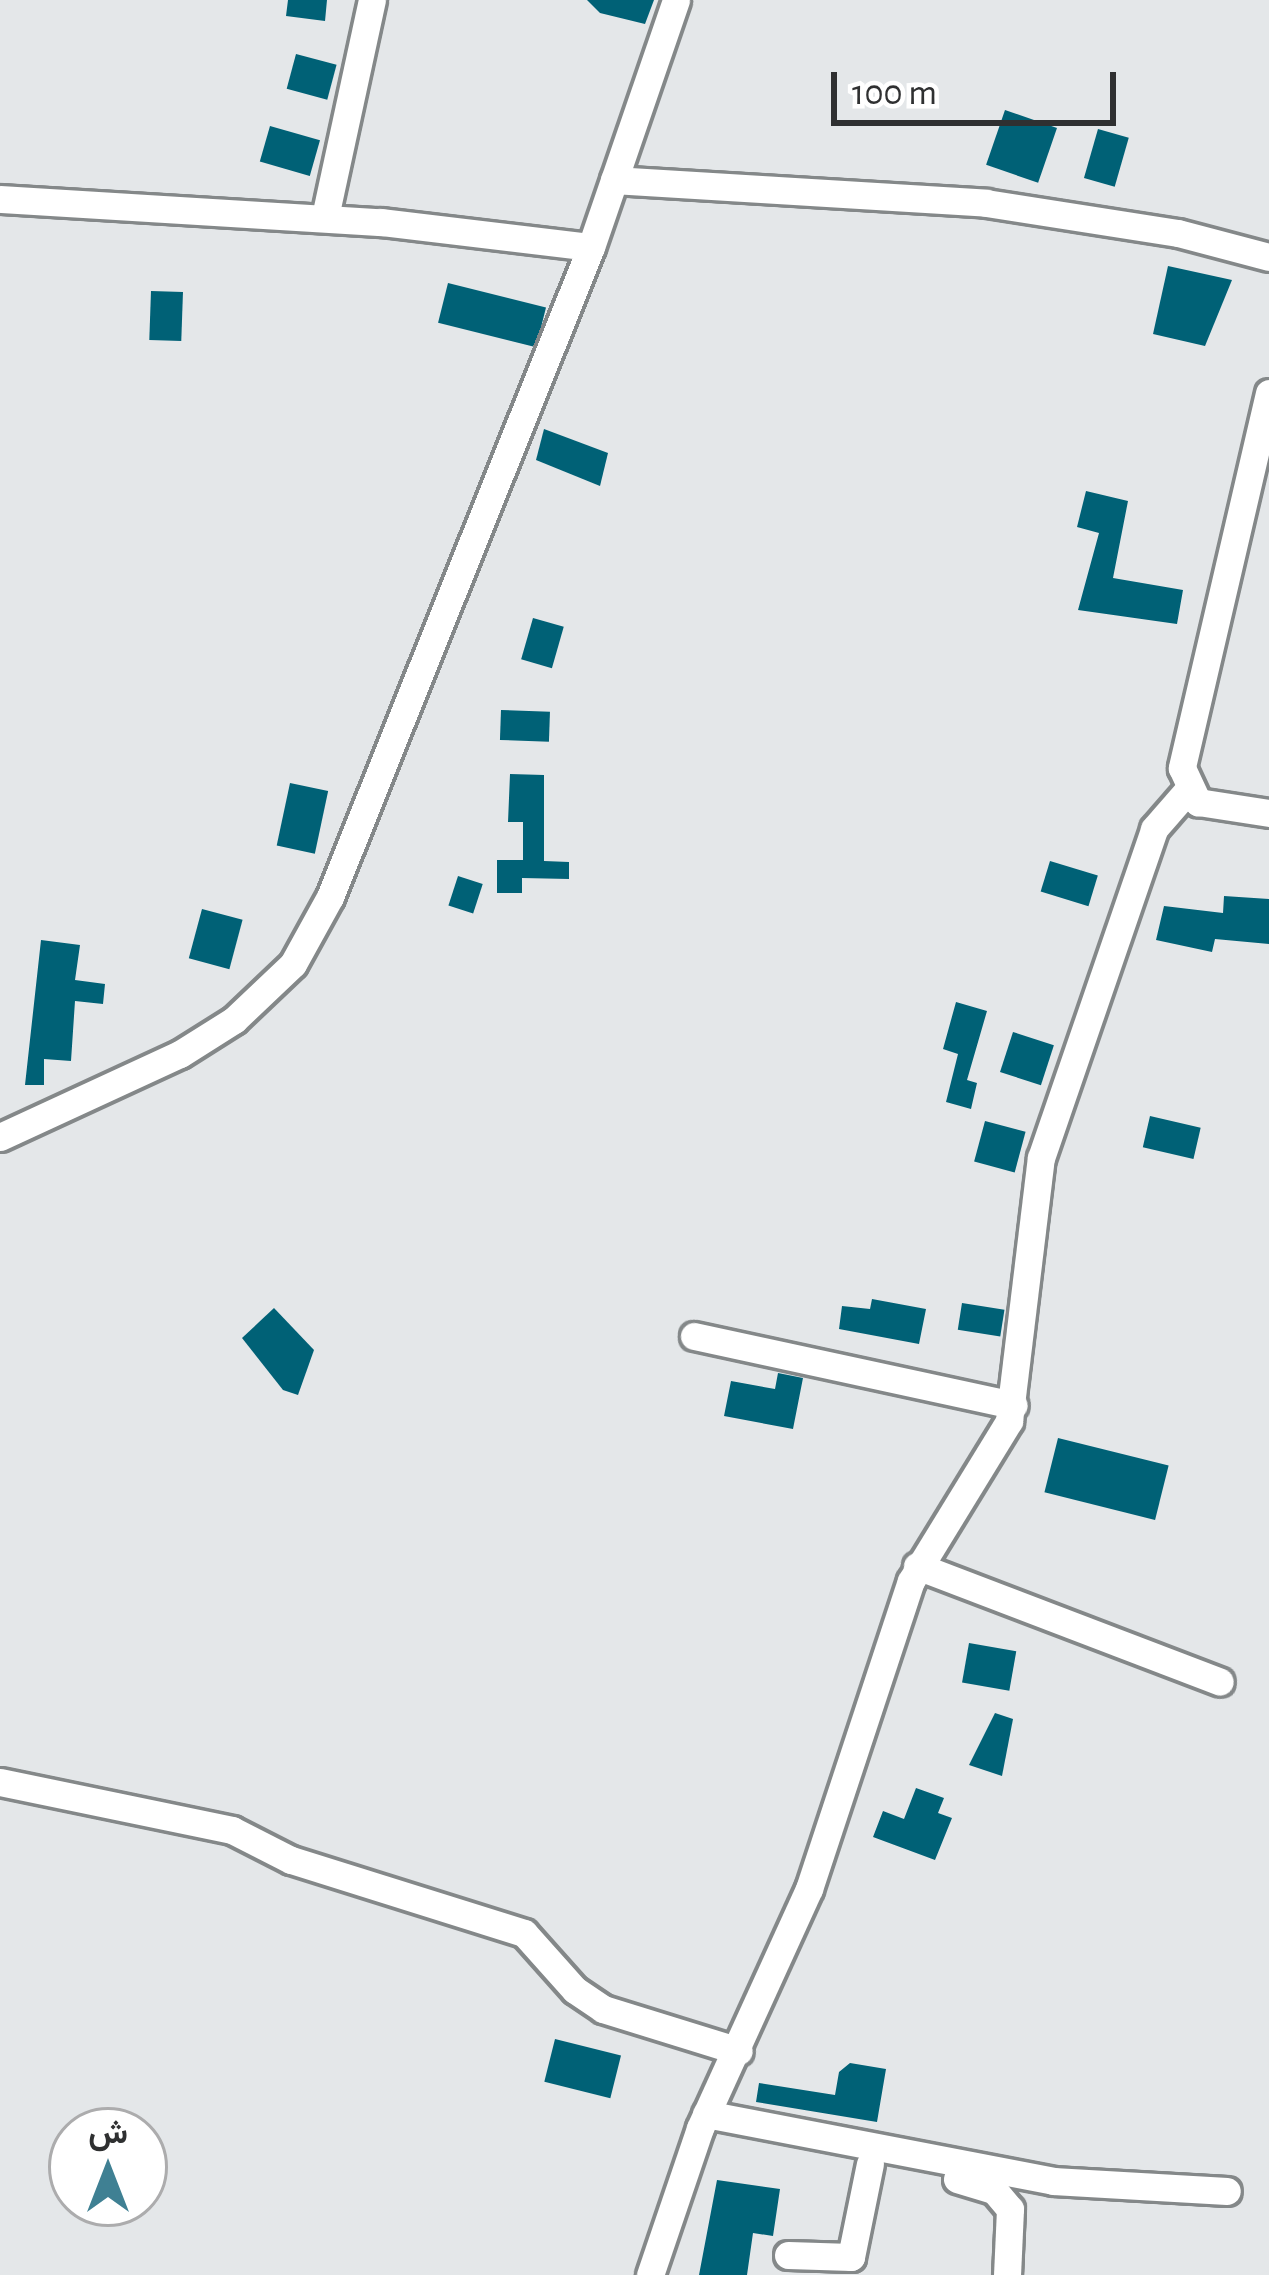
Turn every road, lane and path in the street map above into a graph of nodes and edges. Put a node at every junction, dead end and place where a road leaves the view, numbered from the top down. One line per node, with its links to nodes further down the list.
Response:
1 (372, 0): 5 (street)
2 (676, 0): 3 (street)
3 (614, 179): 6 (street); 7 (street)
4 (0, 199): 5 (street)
5 (325, 217): 6 (street)
6 (591, 247): 11 (street)
7 (1269, 257)
8 (1268, 401): 9 (street)
9 (1187, 791): 10 (street); 13 (street)
10 (1269, 813)
11 (0, 1137)
12 (694, 1336): 13 (street)
13 (1014, 1405): 14 (street)
14 (917, 1566): 15 (street); 17 (street)
15 (1220, 1682)
16 (0, 1782): 17 (street)
17 (739, 2050): 18 (street)
18 (703, 2121): 19 (street); 20 (street); 23 (street)
19 (870, 2164): 22 (street); 24 (street)
20 (1227, 2191)
21 (788, 2255): 22 (street)
22 (855, 2266)
23 (650, 2275)
24 (1007, 2275)

